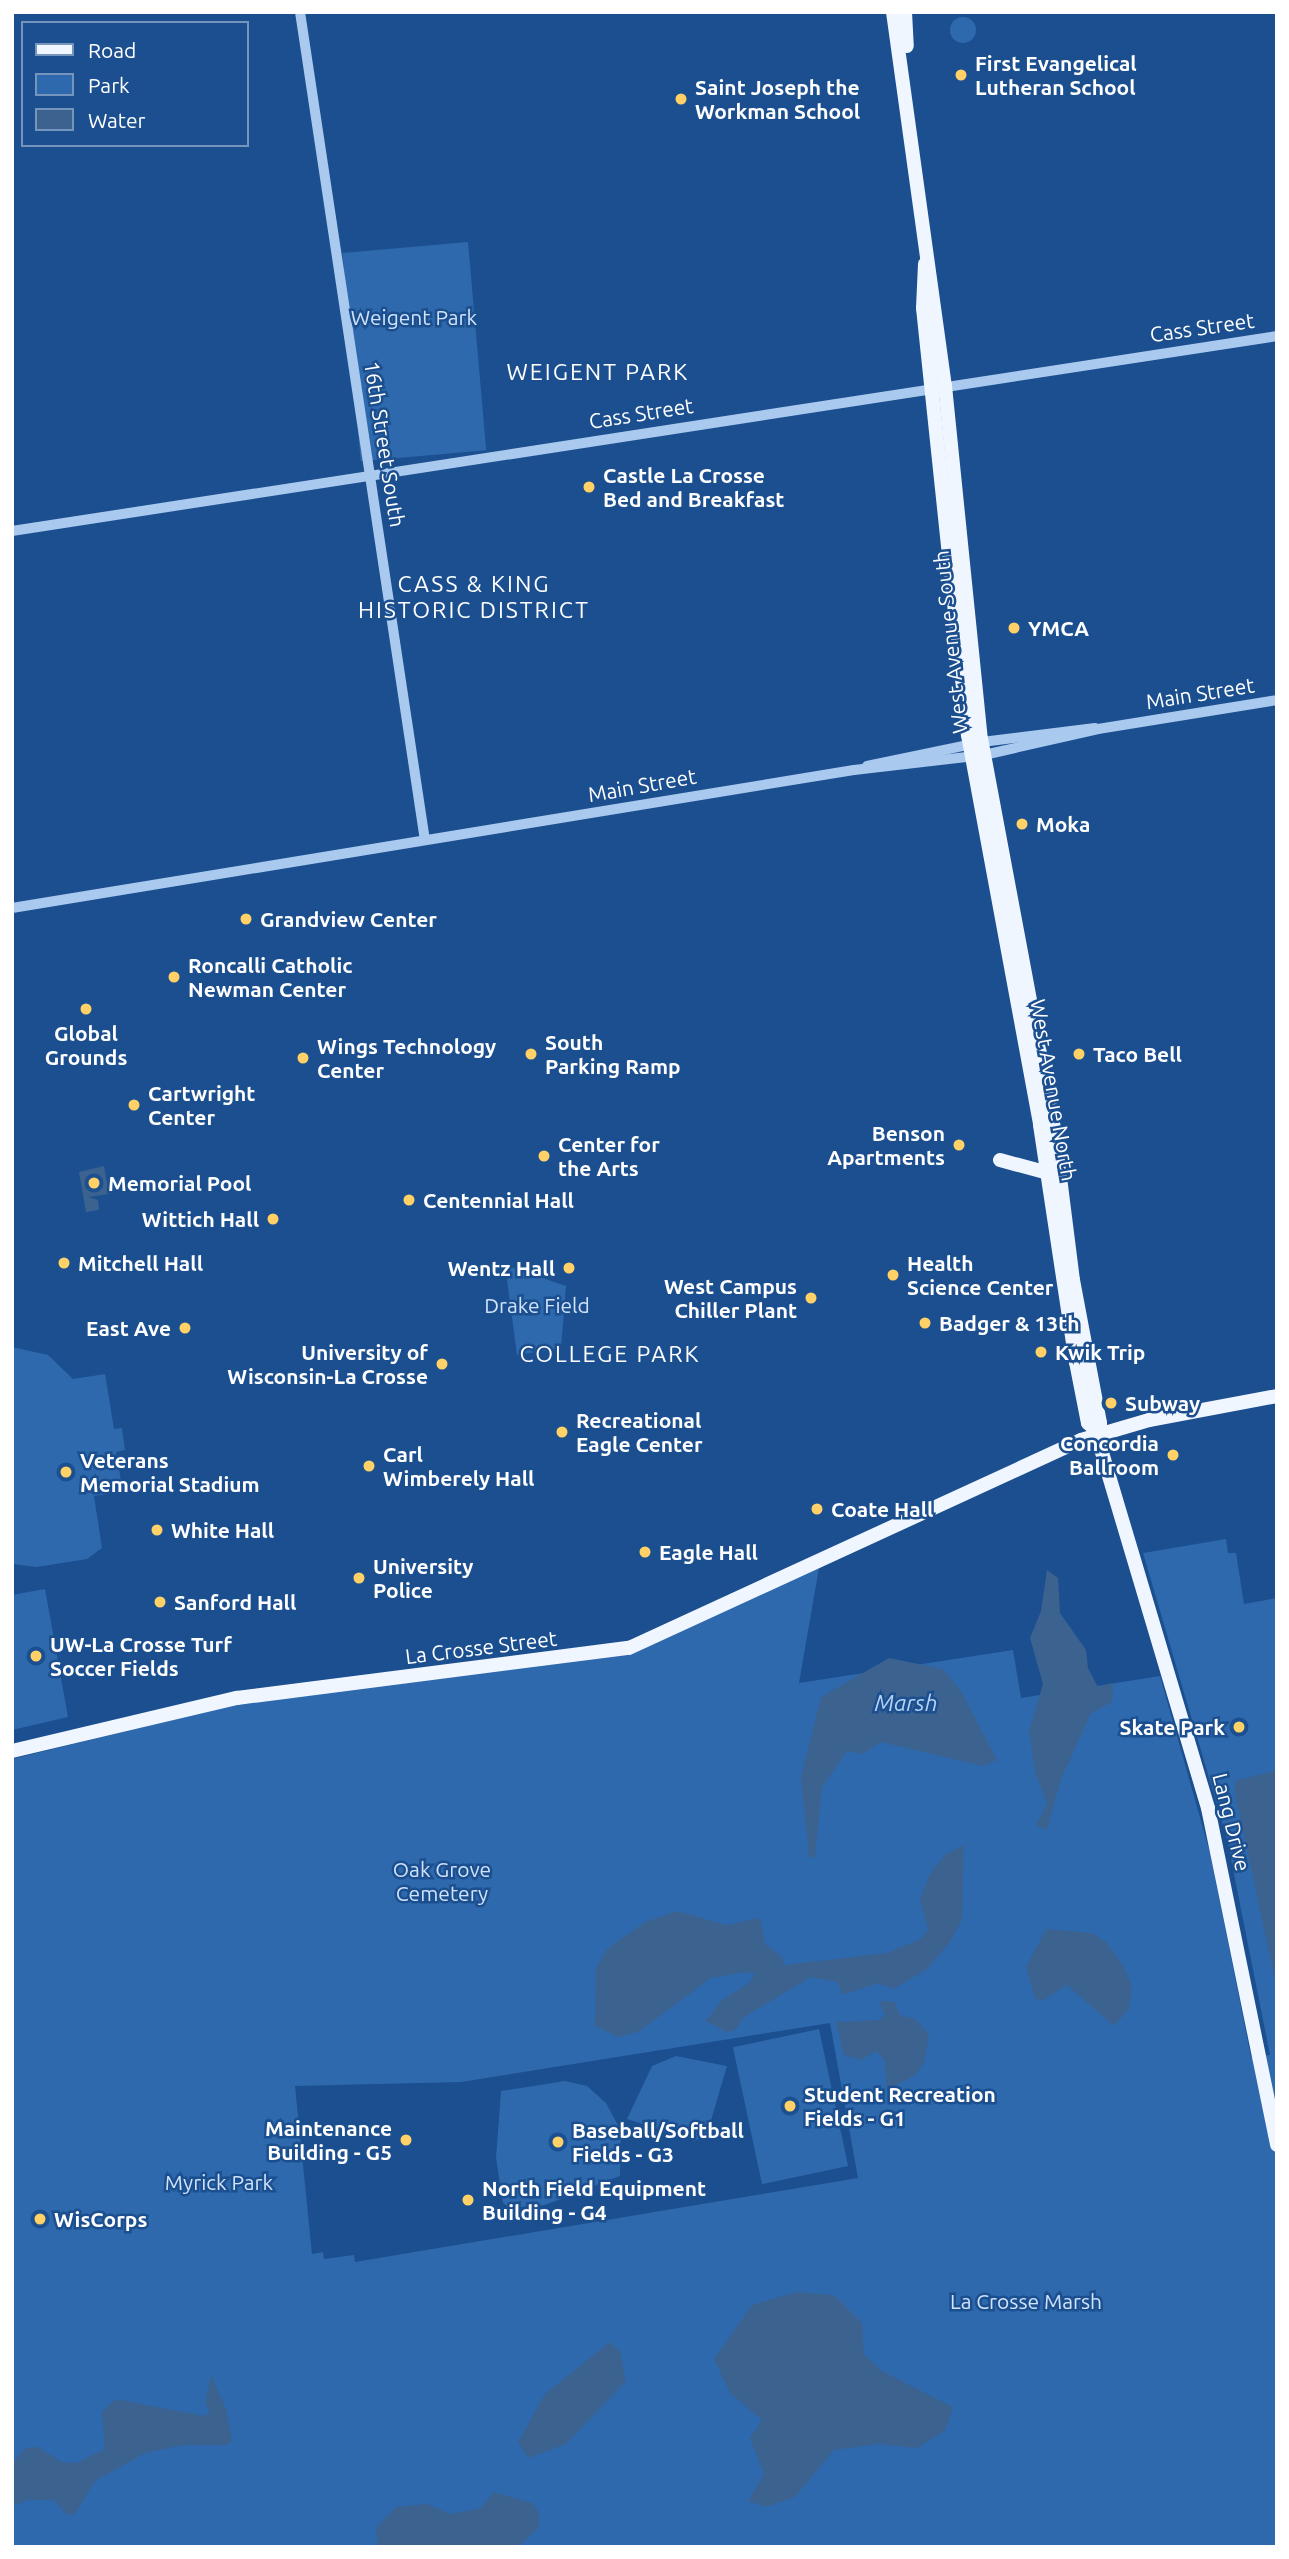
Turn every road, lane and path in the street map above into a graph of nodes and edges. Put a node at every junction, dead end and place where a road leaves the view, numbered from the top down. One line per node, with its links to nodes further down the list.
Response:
1 (300, 12): 7 (street, 16th Street South)
2 (893, 12): 4 (main road, West Avenue South)
3 (905, 12): 4 (main road, West Avenue South)
4 (907, 93): 6 (main road, West Avenue South)
5 (1277, 336): 6 (street, Cass Street)
6 (938, 387): 7 (street, Cass Street); 10 (main road, West Avenue South)
7 (370, 475): 8 (street, Cass Street); 11 (street, 16th Street South)
8 (12, 531)
9 (1277, 700): 10 (street, Main Street)
10 (976, 749): 11 (street, Main Street); 13 (main road, West Avenue South); 15 (main road, West Avenue North)
11 (425, 840): 12 (street, Main Street)
12 (12, 908)
13 (1032, 1015): 17 (main road, West Avenue North)
14 (1000, 1160): 15 (main road)
15 (1048, 1173): 17 (main road, West Avenue North)
16 (1274, 1397): 17 (main road, La Crosse Street)
17 (1095, 1432): 18 (main road, La Crosse Street); 19 (main road, Lang Drive)
18 (12, 1751)
19 (1277, 2145)

